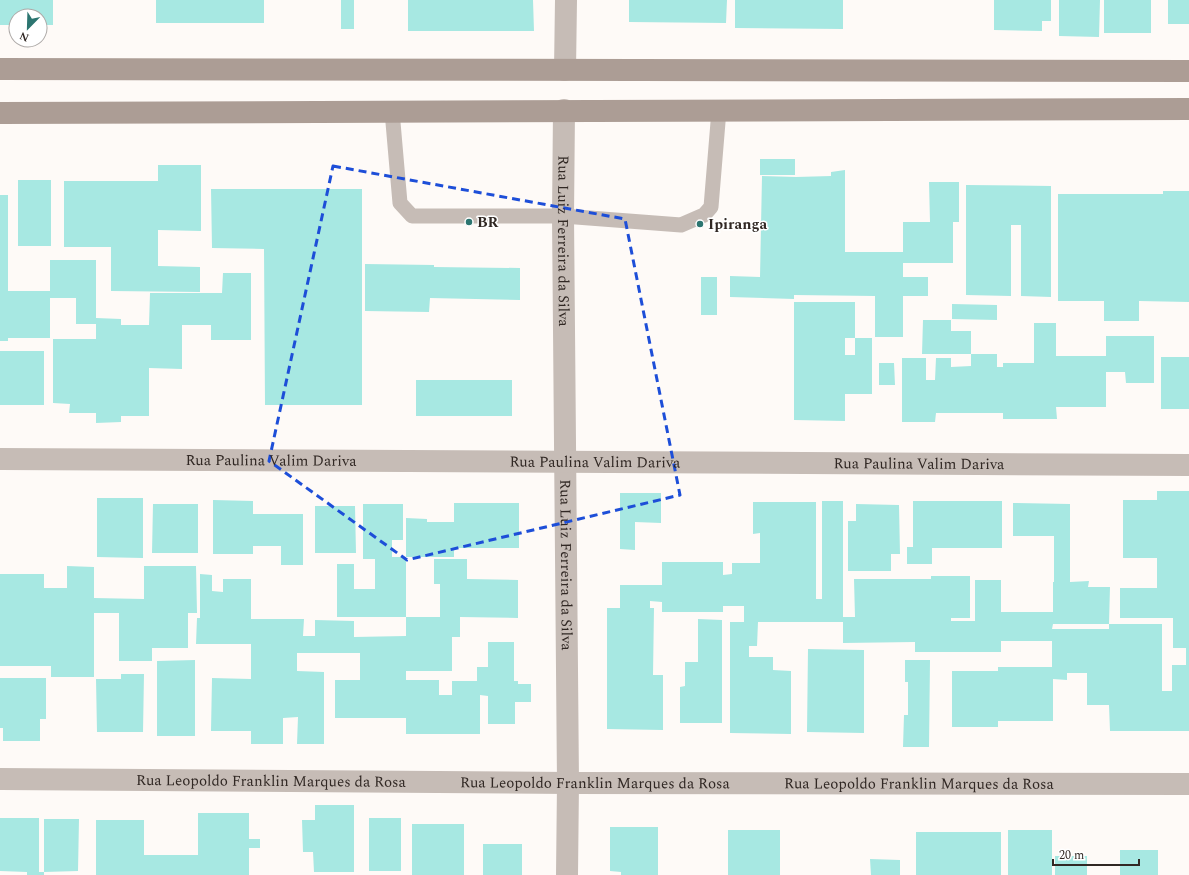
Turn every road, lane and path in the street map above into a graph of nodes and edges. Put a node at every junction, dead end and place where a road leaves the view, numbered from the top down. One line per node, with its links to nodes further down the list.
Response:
1 (566, 0): 3 (street)
2 (0, 69): 3 (main road)
3 (566, 70): 4 (main road)
4 (1189, 71)
5 (1189, 109): 7 (main road)
6 (564, 110): 7 (main road); 8 (main road); 10 (street, Rua Luiz Ferreira da Silva)
7 (719, 110): 10 (lane)
8 (392, 111): 9 (main road); 10 (lane)
9 (0, 112)
10 (563, 216): 12 (street, Rua Luiz Ferreira da Silva)
11 (0, 459): 12 (street, Rua Paulina Valim Dariva)
12 (565, 462): 13 (street, Rua Paulina Valim Dariva); 15 (street, Rua Luiz Ferreira da Silva)
13 (1189, 465)
14 (0, 780): 15 (street, Rua Leopoldo Franklin Marques da Rosa)
15 (568, 783): 16 (street, Rua Leopoldo Franklin Marques da Rosa); 17 (street, Rua Luiz Ferreira da Silva)
16 (1189, 784)
17 (568, 875)

